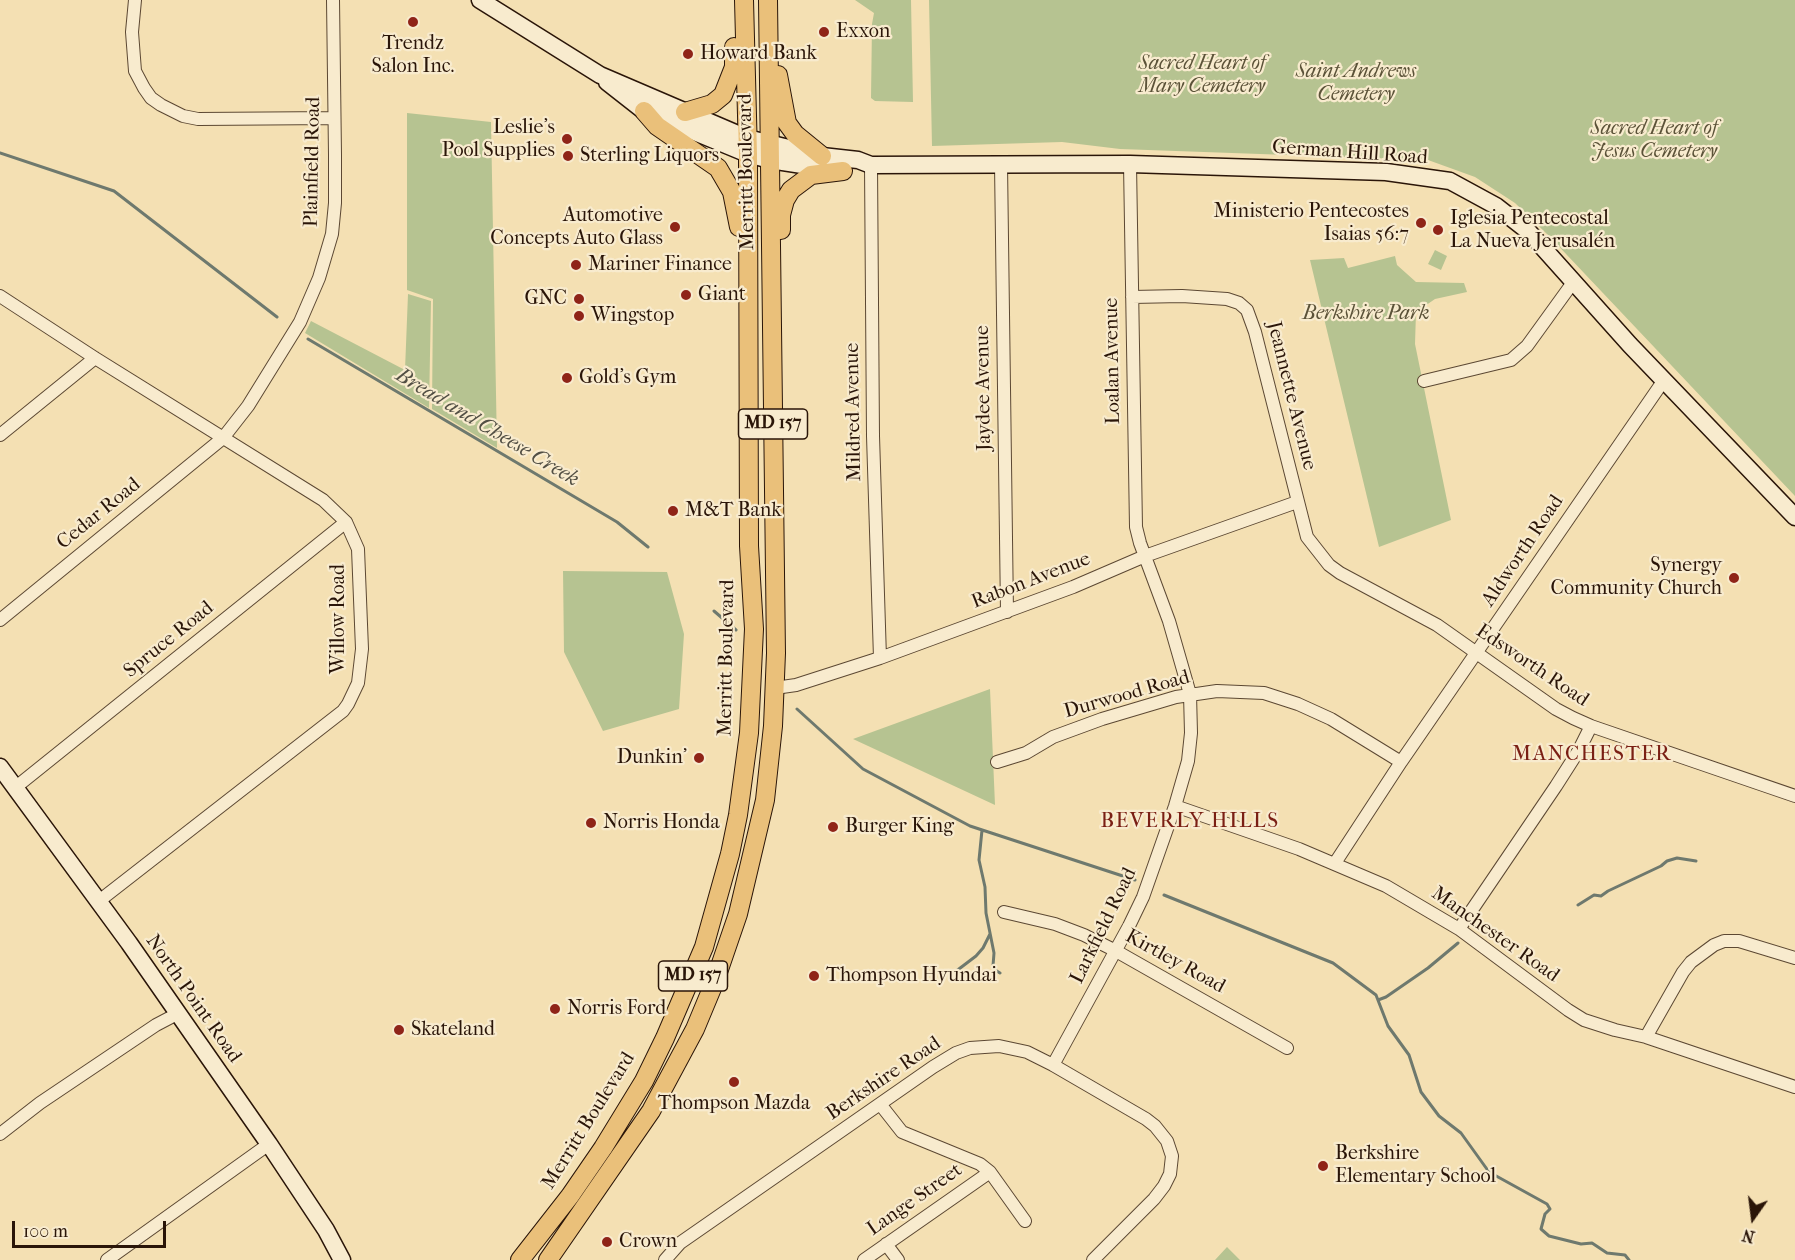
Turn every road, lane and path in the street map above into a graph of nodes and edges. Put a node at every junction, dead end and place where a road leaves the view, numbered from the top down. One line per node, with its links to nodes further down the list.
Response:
1 (135, 0): 10 (street)
2 (333, 0): 10 (street, Plainfield Road)
3 (480, 0): 7 (street, German Hill Road)
4 (733, 0): 9 (main road)
5 (744, 0): 11 (main road, Merritt Boulevard / MD 157)
6 (768, 5): 12 (main road, Merritt Boulevard / MD 157); 13 (main road)
7 (600, 75): 8 (street, German Hill Road); 9 (street, German Hill Road)
8 (644, 111): 11 (street, German Hill Road); 18 (main road)
9 (685, 112): 11 (street, German Hill Road)
10 (334, 118): 27 (street, Plainfield Road)
11 (748, 146): 12 (street, German Hill Road); 18 (main road, Merritt Boulevard / MD 157)
12 (770, 153): 13 (street, German Hill Road); 17 (street, German Hill Road); 22 (main road, Merritt Boulevard / MD 157)
13 (822, 156): 16 (street, German Hill Road)
14 (1001, 164): 15 (street, German Hill Road); 16 (street, German Hill Road); 32 (street, Jaydee Avenue)
15 (1130, 164): 19 (street, German Hill Road); 21 (street, Loalan Avenue)
16 (871, 165): 17 (street, German Hill Road); 36 (street, Mildred Avenue)
17 (843, 171): 22 (main road)
18 (747, 247): 34 (main road, Merritt Boulevard / MD 157)
19 (1574, 281): 24 (street, German Hill Road); 25 (street)
20 (0, 296): 23 (street, Willow Road)
21 (1132, 297): 28 (street, Jeannette Avenue); 31 (street, Loalan Avenue)
22 (771, 307): 38 (main road, Merritt Boulevard / MD 157)
23 (95, 358): 26 (street); 27 (street, Willow Road)
24 (1664, 380): 29 (street, German Hill Road); 35 (street, Aldworth Road)
25 (1424, 381)
26 (0, 435)
27 (223, 438): 30 (street, Willow Road); 33 (street, Cedar Road)
28 (1297, 502): 31 (street, Rabon Avenue); 35 (street, Edsworth Road)
29 (1795, 517)
30 (346, 522): 45 (street, Spruce Road); 49 (street, Willow Road)
31 (1145, 556): 32 (street, Rabon Avenue); 39 (street, Larkfield Road)
32 (1007, 612): 36 (street, Rabon Avenue)
33 (0, 620)
34 (754, 629): 37 (main road, Merritt Boulevard / MD 157); 38 (main road)
35 (1477, 653): 40 (street, Edsworth Road); 42 (street, Aldworth Road)
36 (880, 658): 38 (street, Rabon Avenue)
37 (752, 687): 43 (main road); 67 (main road, Merritt Boulevard / MD 157)
38 (776, 688): 43 (main road, Merritt Boulevard / MD 157)
39 (1190, 694): 41 (street, Durwood Road); 42 (street, Durwood Road); 47 (street, Larkfield Road)
40 (1591, 726): 46 (street, Edsworth Road); 51 (street)
41 (997, 762)
42 (1401, 762): 48 (street, Aldworth Road)
43 (770, 766): 68 (main road, Merritt Boulevard / MD 157)
44 (0, 767): 45 (street, North Point Road)
45 (16, 787): 49 (street, North Point Road)
46 (1795, 796)
47 (1175, 806): 48 (street, Manchester Road); 52 (street, Larkfield Road)
48 (1335, 863): 51 (street, Manchester Road)
49 (99, 901): 54 (street, North Point Road)
50 (1004, 912): 52 (street, Kirtley Road)
51 (1459, 929): 55 (street, Manchester Road)
52 (1116, 951): 56 (street, Kirtley Road); 57 (street, Larkfield Road)
53 (1795, 958): 55 (street)
54 (177, 1014): 60 (street); 61 (street, North Point Road)
55 (1646, 1037): 58 (street, Manchester Road)
56 (1287, 1048)
57 (1053, 1065): 59 (street, Berkshire Road); 72 (street, Berkshire Road)
58 (1795, 1087)
59 (880, 1104): 62 (street); 69 (street, Berkshire Road)
60 (0, 1134)
61 (269, 1144): 65 (street); 66 (street, North Point Road)
62 (990, 1172): 63 (street); 64 (street, Lange Street)
63 (1025, 1221)
64 (886, 1244): 70 (street, Lange Street); 71 (street)
65 (107, 1260)
66 (342, 1260)
67 (520, 1260)
68 (548, 1260)
69 (665, 1260)
70 (864, 1260)
71 (898, 1260)
72 (1093, 1260)

